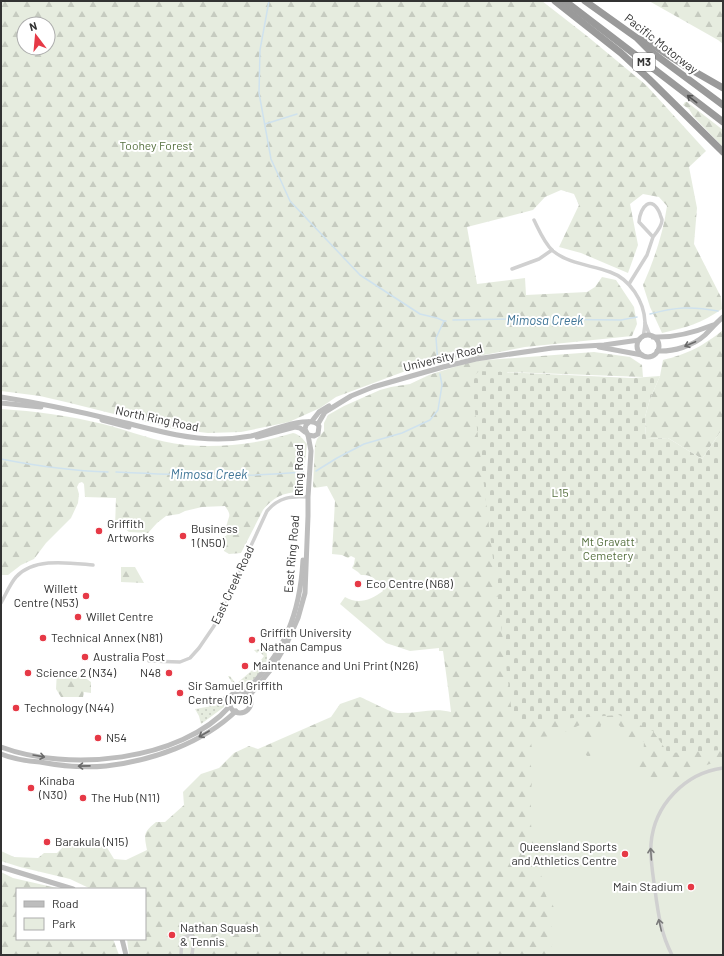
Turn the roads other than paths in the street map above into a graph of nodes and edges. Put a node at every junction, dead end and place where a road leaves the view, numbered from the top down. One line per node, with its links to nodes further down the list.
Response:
1 (556, 1): 8 (highway)
2 (565, 1): 7 (highway, Pacific Motorway / M3, one-way to 2)
3 (585, 1): 4 (highway, Pacific Motorway / M3)
4 (637, 38): 5 (highway); 6 (highway, Pacific Motorway / M3)
5 (723, 88)
6 (723, 105)
7 (723, 122)
8 (723, 152)
9 (534, 220): 11 (street)
10 (653, 237): 10 (street); 13 (street)
11 (552, 250): 12 (street); 13 (street)
12 (512, 270)
13 (629, 284): 15 (street)
14 (723, 318): 16 (street)
15 (645, 322): 17 (street); 18 (street)
16 (715, 324): 17 (street); 20 (street, one-way to 20)
17 (652, 337): 18 (street); 20 (street)
18 (641, 338): 19 (street, University Road); 21 (street)
19 (586, 346): 21 (street, University Road); 23 (street, University Road)
20 (657, 351): 21 (street)
21 (642, 355)
22 (1, 397): 25 (street, North Ring Road)
23 (350, 397): 25 (street); 26 (street, University Road)
24 (1, 403): 27 (street, North Ring Road)
25 (311, 422): 26 (street); 27 (street)
26 (318, 424): 28 (street)
27 (307, 433): 28 (street); 29 (street, Ring Road)
28 (316, 435): 29 (street)
29 (311, 451): 30 (street, Ring Road)
30 (308, 497): 31 (street, Ring Road); 34 (street, East Creek Road); 35 (street, East Ring Road)
31 (309, 506): 37 (street, East Ring Road)
32 (93, 565): 33 (street)
33 (1, 603)
34 (149, 661)
35 (245, 692): 36 (street); 37 (street)
36 (231, 696): 38 (street); 38 (street)
37 (249, 696): 39 (street)
38 (230, 705): 39 (street); 40 (street, one-way to 38)
39 (236, 712): 41 (street, one-way to 41)
40 (1, 747)
41 (1, 754)
42 (723, 768): 49 (street, one-way to 42)
43 (1, 867): 44 (street)
44 (70, 888)
45 (122, 940): 46 (street)
46 (126, 955)
47 (181, 955): 48 (street)
48 (192, 955)
49 (672, 955)

